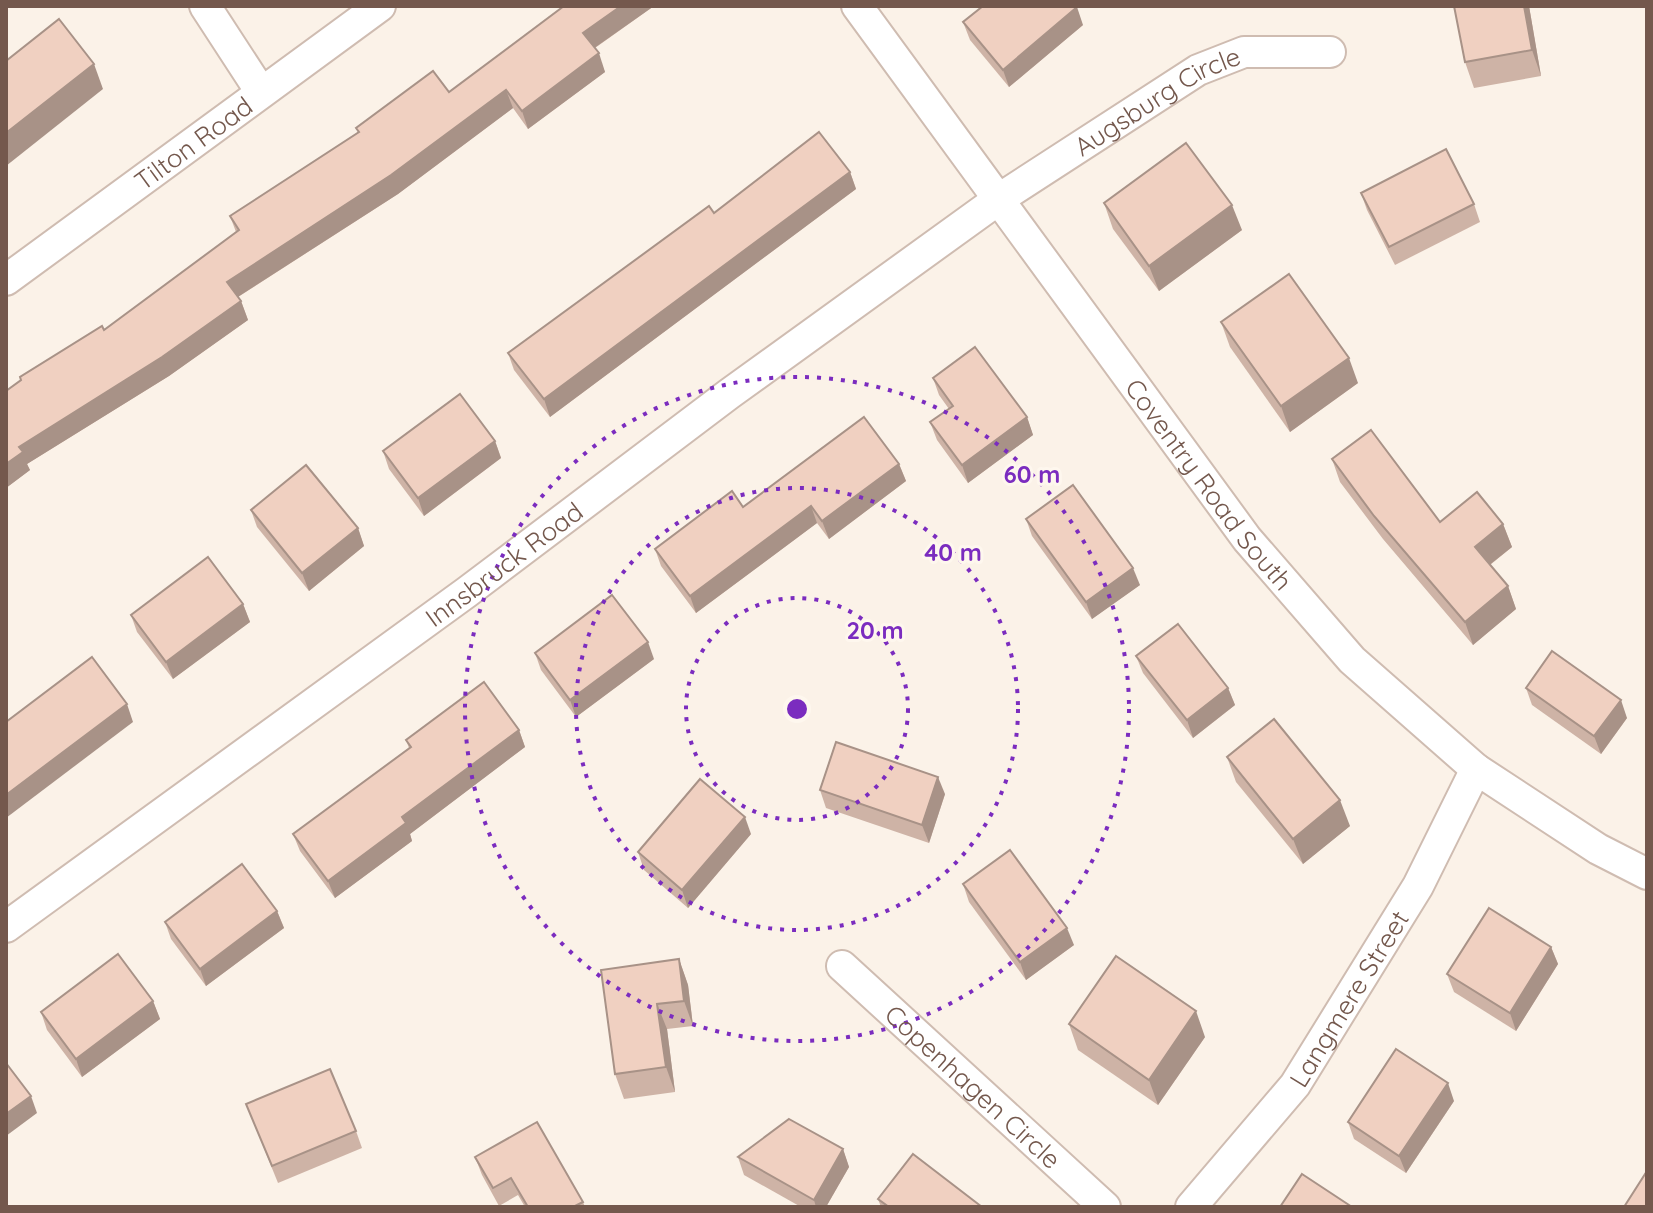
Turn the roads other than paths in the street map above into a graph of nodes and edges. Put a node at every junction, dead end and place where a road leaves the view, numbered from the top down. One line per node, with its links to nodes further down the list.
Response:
1 (205, 6): 5 (street)
2 (380, 6): 5 (street, Tilton Road)
3 (857, 6): 6 (street, Coventry Road South)
4 (1330, 52): 6 (street, Augsburg Circle)
5 (261, 92): 7 (street, Tilton Road)
6 (999, 199): 8 (street, Coventry Road South); 10 (street, Innsbruck Road)
7 (6, 280)
8 (1476, 769): 9 (street, Coventry Road South); 13 (street, Langmere Street)
9 (1647, 874)
10 (6, 927)
11 (842, 966): 12 (street, Copenhagen Circle)
12 (1105, 1207)
13 (1191, 1207)

